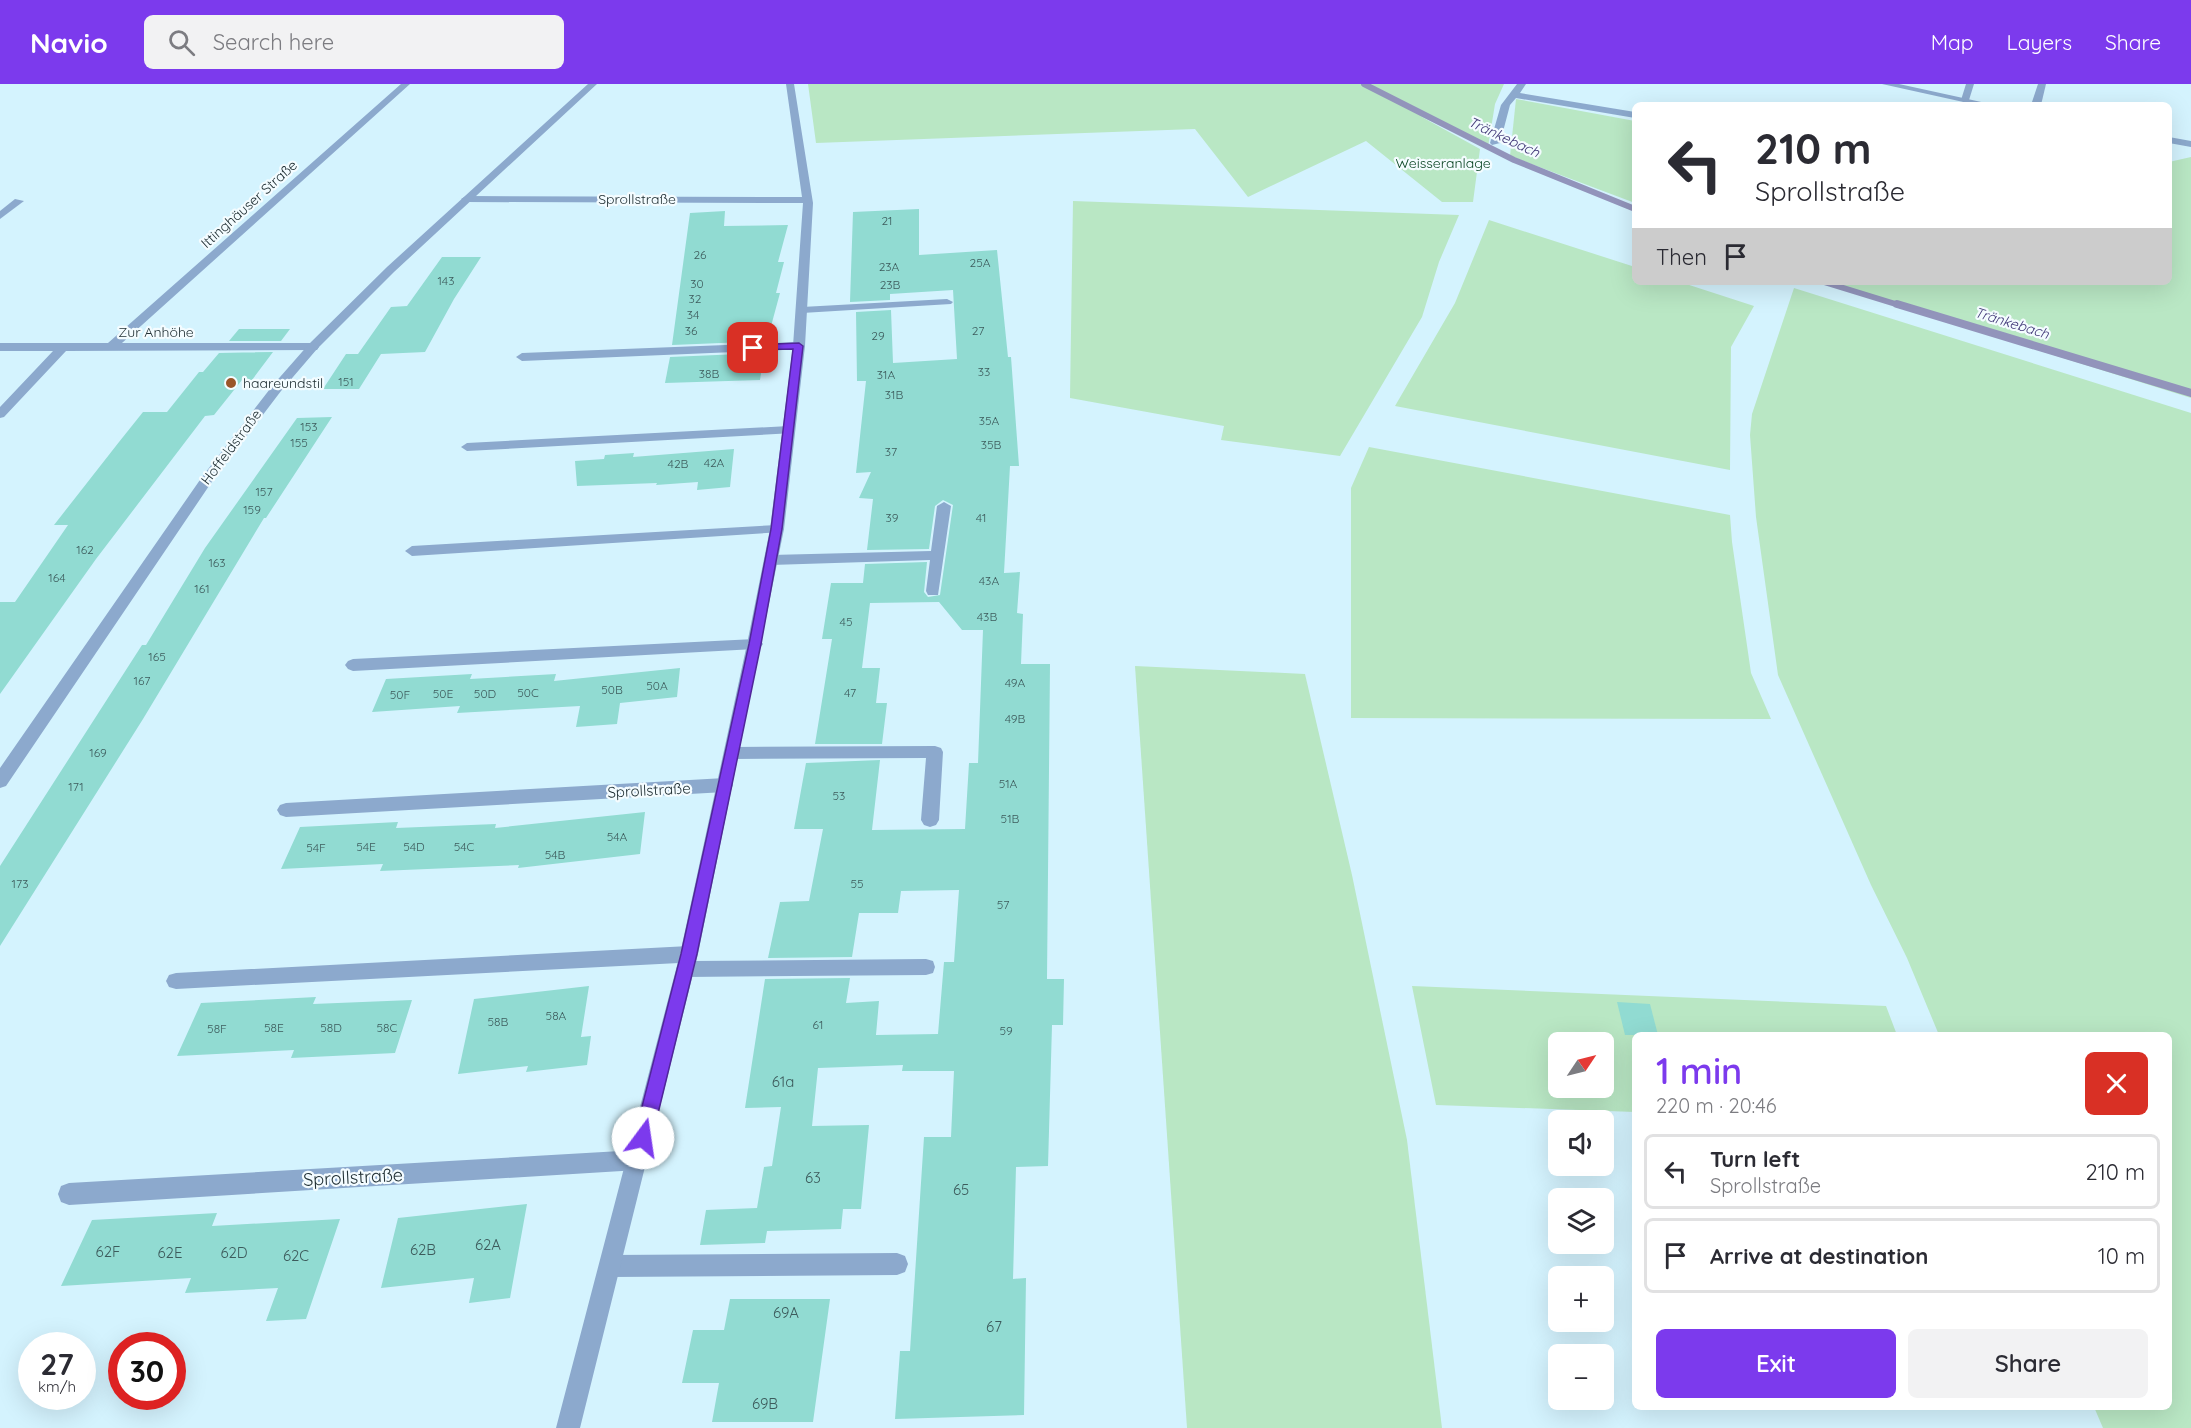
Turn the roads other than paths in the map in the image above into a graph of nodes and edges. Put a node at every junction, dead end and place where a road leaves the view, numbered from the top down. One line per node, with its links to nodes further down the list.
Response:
1 (406, 84): 25 (street, Ittinghäuser Straße)
2 (593, 84): 16 (street, Hoffeldstraße)
3 (790, 84): 17 (street)
4 (1522, 84): 8 (street)
5 (1886, 84): 9 (street)
6 (1970, 84): 9 (street)
7 (2042, 84): 11 (street)
8 (1514, 95): 12 (street); 14 (street)
9 (1965, 100): 10 (street)
10 (1975, 102)
11 (2037, 102)
12 (1632, 115)
13 (2172, 141): 15 (street)
14 (1495, 143)
15 (2191, 144)
16 (466, 199): 17 (street, Sprollstraße); 26 (street, Hoffeldstraße)
17 (807, 200): 21 (street)
18 (19, 201): 19 (street)
19 (0, 216)
20 (946, 302): 21 (street)
21 (802, 310): 22 (street)
22 (799, 346): 27 (street); 29 (street)
23 (0, 347): 24 (street, Zur Anhöhe)
24 (63, 347): 25 (street, Zur Anhöhe); 28 (street)
25 (111, 347): 26 (street, Zur Anhöhe)
26 (313, 347): 40 (street, Hoffeldstraße)
27 (522, 357)
28 (0, 414)
29 (789, 430): 30 (street); 32 (street)
30 (467, 447)
31 (944, 506): 34 (street)
32 (777, 529): 33 (street); 35 (street)
33 (412, 551)
34 (938, 555): 35 (street); 36 (street)
35 (771, 560): 37 (street)
36 (933, 591)
37 (755, 644): 38 (street); 39 (street)
38 (353, 665)
39 (732, 753): 41 (street); 43 (street)
40 (0, 781)
41 (726, 785): 42 (street, Sprollstraße); 44 (street)
42 (286, 810)
43 (930, 820)
44 (687, 962): 45 (street); 46 (street); 47 (street)
45 (926, 967)
46 (176, 981)
47 (638, 1160): 48 (street, Sprollstraße); 50 (street)
48 (69, 1194)
49 (897, 1264): 50 (street)
50 (610, 1266): 51 (street)
51 (568, 1428)

